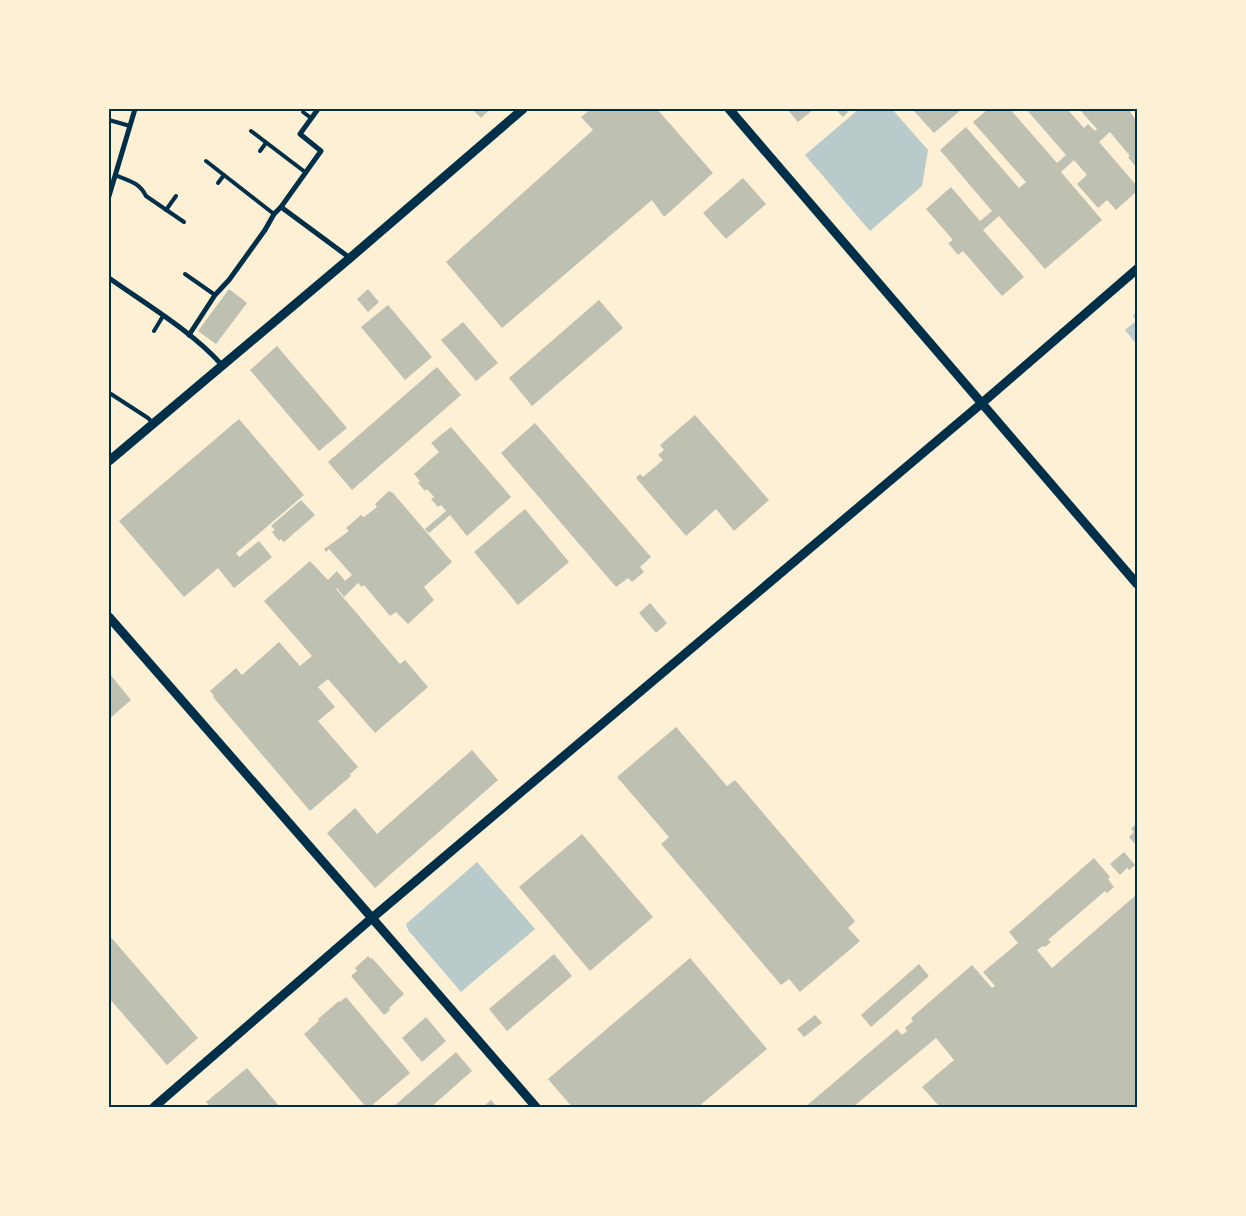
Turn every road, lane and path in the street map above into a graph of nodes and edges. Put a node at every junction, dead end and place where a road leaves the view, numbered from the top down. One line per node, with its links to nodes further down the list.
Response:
1 (135, 109): 8 (street)
2 (318, 109): 6 (street)
3 (523, 109): 23 (street)
4 (729, 109): 33 (street)
5 (303, 112): 6 (lane)
6 (311, 118): 13 (street)
7 (109, 120): 8 (lane)
8 (130, 126): 14 (street)
9 (251, 131): 10 (lane)
10 (266, 143): 11 (lane); 13 (lane)
11 (260, 151)
12 (206, 161): 15 (lane)
13 (305, 172): 19 (street)
14 (115, 175): 17 (street); 20 (lane)
15 (224, 175): 16 (lane); 21 (lane)
16 (218, 183)
17 (109, 196)
18 (176, 196): 20 (lane)
19 (281, 207): 21 (street); 23 (street)
20 (166, 210): 22 (lane)
21 (274, 214): 27 (street)
22 (184, 222)
23 (350, 258): 31 (street)
24 (1137, 269): 33 (street)
25 (185, 274): 27 (lane)
26 (109, 278): 28 (street)
27 (215, 295): 30 (street)
28 (163, 316): 29 (lane); 30 (street)
29 (154, 331)
30 (189, 335): 31 (street)
31 (222, 365): 34 (street)
32 (111, 394): 34 (lane)
33 (982, 404): 36 (street); 38 (street)
34 (153, 423): 35 (street)
35 (109, 461)
36 (1137, 584)
37 (109, 617): 38 (street)
38 (372, 918): 39 (street); 40 (street)
39 (154, 1107)
40 (536, 1107)

